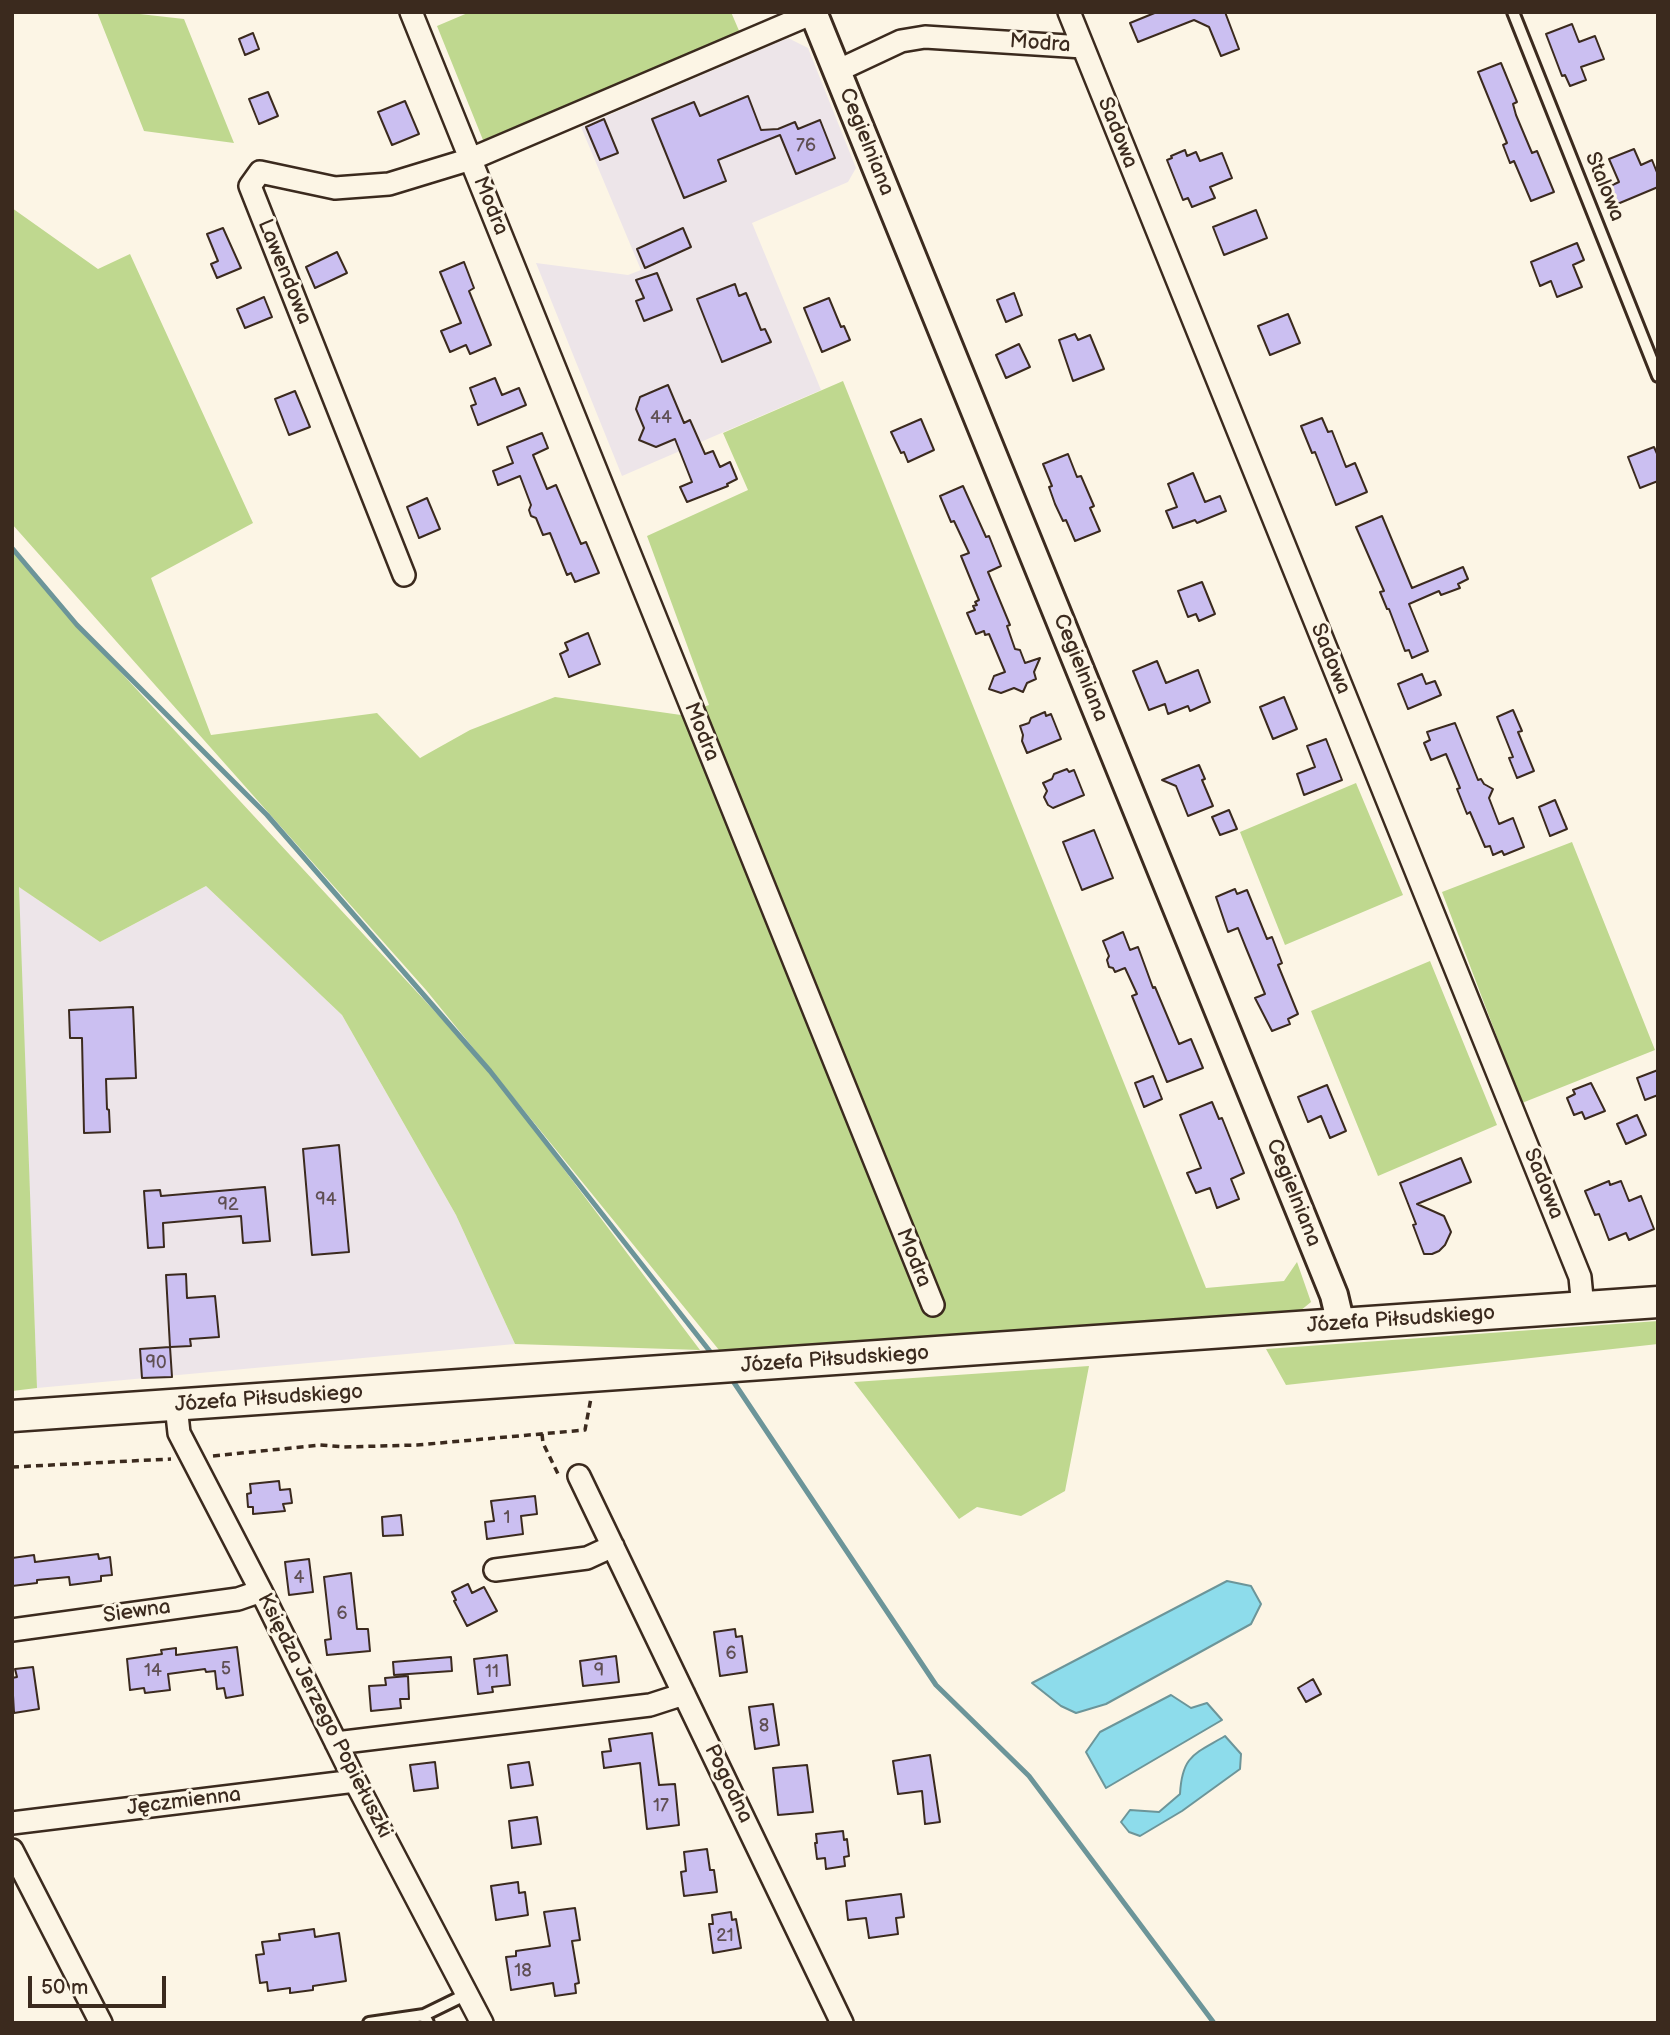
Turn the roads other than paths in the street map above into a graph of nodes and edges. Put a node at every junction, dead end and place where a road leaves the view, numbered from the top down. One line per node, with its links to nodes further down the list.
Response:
1 (411, 12): 7 (street, Modra)
2 (813, 12): 6 (street, Cegielniana); 7 (street, Modra)
3 (1069, 12): 5 (street, Sadowa)
4 (1513, 12): 8 (lane, Stalowa)
5 (1083, 47): 6 (street, Modra); 12 (street, Sadowa)
6 (837, 71): 13 (street, Cegielniana)
7 (471, 159): 9 (street, Lawendowa); 11 (street, Modra)
8 (1658, 376)
9 (404, 575)
10 (1658, 1303): 12 (main road, Józefa Piłsudskiego)
11 (933, 1305)
12 (1583, 1307): 13 (main road, Józefa Piłsudskiego)
13 (1337, 1325): 14 (main road, Józefa Piłsudskiego)
14 (176, 1405): 15 (main road, Józefa Piłsudskiego); 19 (street, Księdza Jerzego Popiełuszki)
15 (12, 1416)
16 (579, 1476): 17 (street, Pogodna)
17 (613, 1546): 18 (street); 21 (street, Pogodna)
18 (495, 1570)
19 (261, 1591): 20 (street, Siewna); 22 (street, Księdza Jerzego Popiełuszki)
20 (12, 1630)
21 (684, 1694): 22 (street); 31 (street, Pogodna)
22 (336, 1742): 23 (street, Księdza Jerzego Popiełuszki)
23 (355, 1781): 24 (street, Jęczmienna); 26 (street, Księdza Jerzego Popiełuszki)
24 (12, 1823)
25 (12, 1850): 28 (street)
26 (467, 1994): 27 (lane); 30 (street, Księdza Jerzego Popiełuszki)
27 (426, 2019): 29 (lane)
28 (101, 2023)
29 (369, 2023)
30 (482, 2023)
31 (842, 2023)

